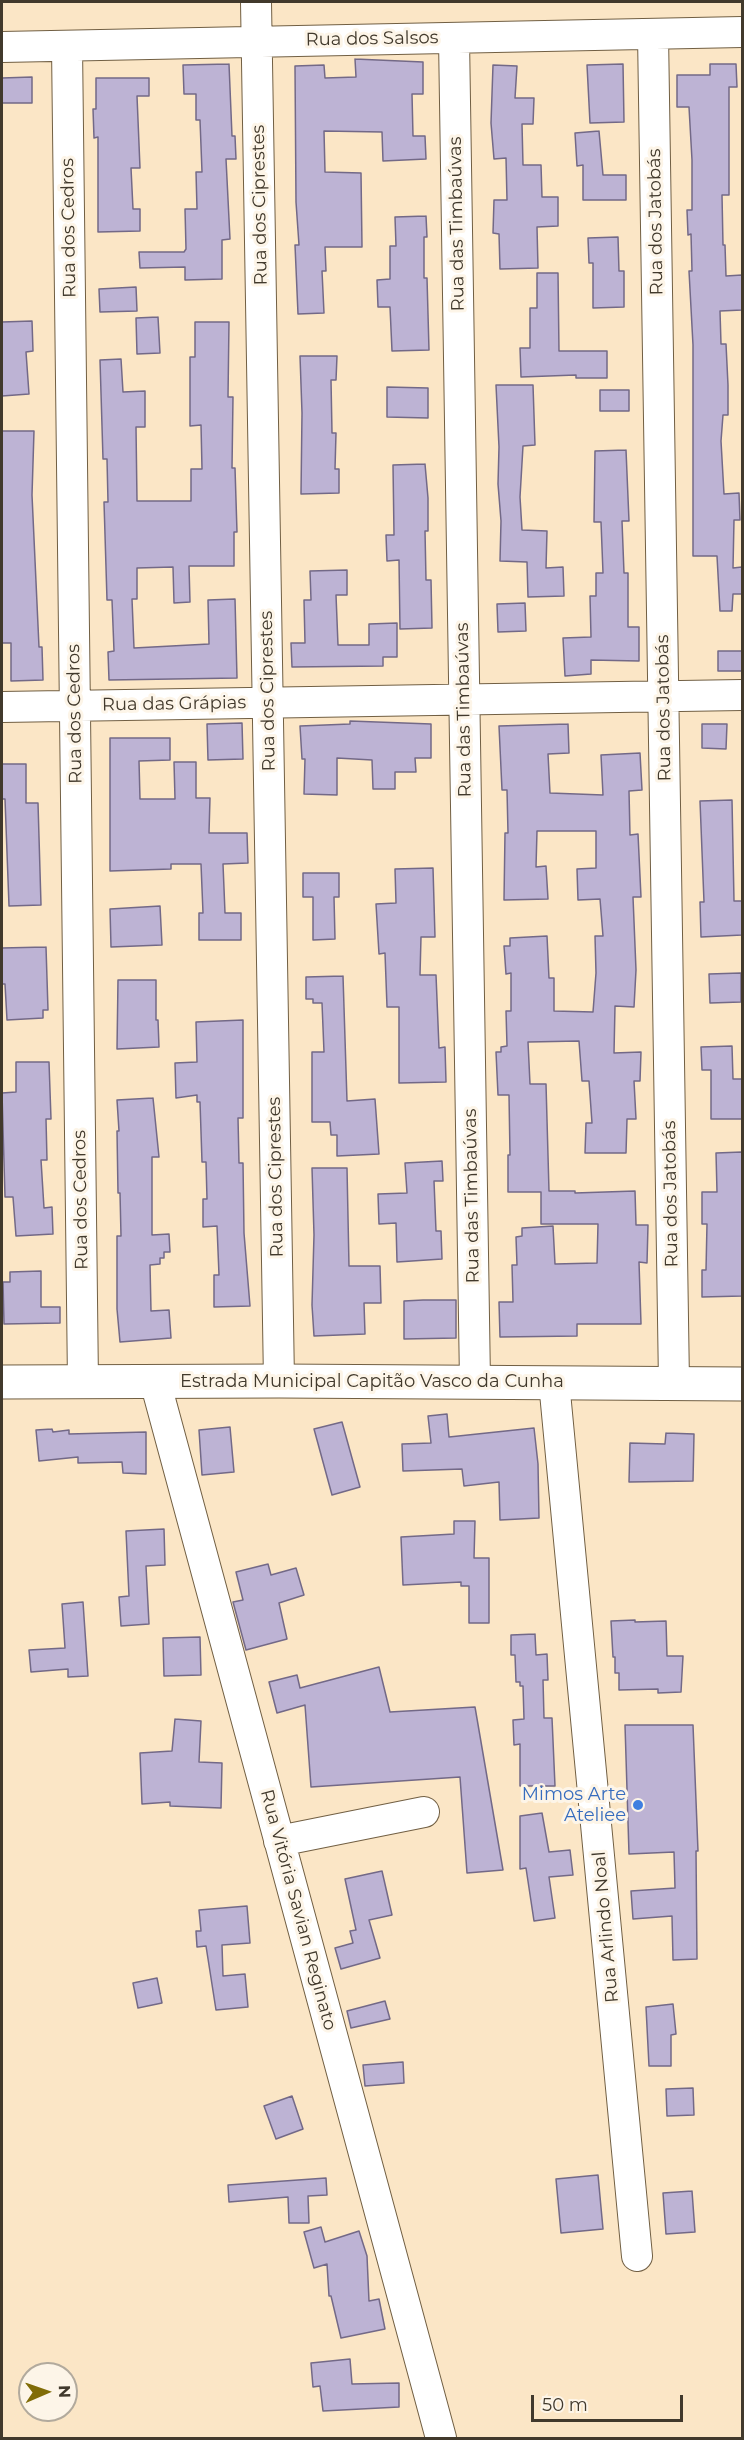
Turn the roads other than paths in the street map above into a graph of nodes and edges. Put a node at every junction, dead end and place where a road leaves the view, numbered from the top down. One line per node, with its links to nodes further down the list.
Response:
1 (256, 2): 5 (street, Rua dos Ciprestes)
2 (742, 32): 3 (street, Rua dos Salsos)
3 (653, 33): 4 (street, Rua dos Salsos); 9 (street, Rua dos Jatobás)
4 (454, 38): 5 (street, Rua dos Salsos); 10 (street, Rua das Timbaúvas)
5 (257, 42): 6 (street, Rua dos Salsos); 11 (street, Rua dos Ciprestes)
6 (67, 46): 7 (street, Rua dos Salsos); 12 (street, Rua dos Cedros)
7 (2, 47)
8 (742, 695): 9 (street, Rua das Grápias)
9 (663, 696): 10 (street, Rua das Grápias); 20 (street, Rua dos Jatobás)
10 (464, 700): 11 (street, Rua das Grápias); 15 (street, Rua das Timbaúvas)
11 (268, 703): 12 (street, Rua das Grápias); 14 (street, Rua dos Ciprestes)
12 (75, 706): 13 (street, Rua das Grápias); 17 (street, Rua dos Cedros)
13 (2, 707)
14 (279, 1381): 15 (main road, Estrada Municipal Capitão Vasco da Cunha); 18 (main road, Estrada Municipal Capitão Vasco da Cunha)
15 (475, 1381): 19 (main road, Estrada Municipal Capitão Vasco da Cunha)
16 (2, 1382): 17 (main road, Estrada Municipal Capitão Vasco da Cunha)
17 (83, 1382): 18 (main road, Estrada Municipal Capitão Vasco da Cunha)
18 (155, 1382): 23 (street, Rua Vitória Savian Reginato)
19 (554, 1382): 20 (main road, Estrada Municipal Capitão Vasco da Cunha); 24 (street, Rua Arlindo Noal)
20 (674, 1383): 21 (main road, Estrada Municipal Capitão Vasco da Cunha)
21 (742, 1383)
22 (424, 1812): 23 (street)
23 (279, 1841): 25 (street, Rua Vitória Savian Reginato)
24 (637, 2256)
25 (441, 2439)

